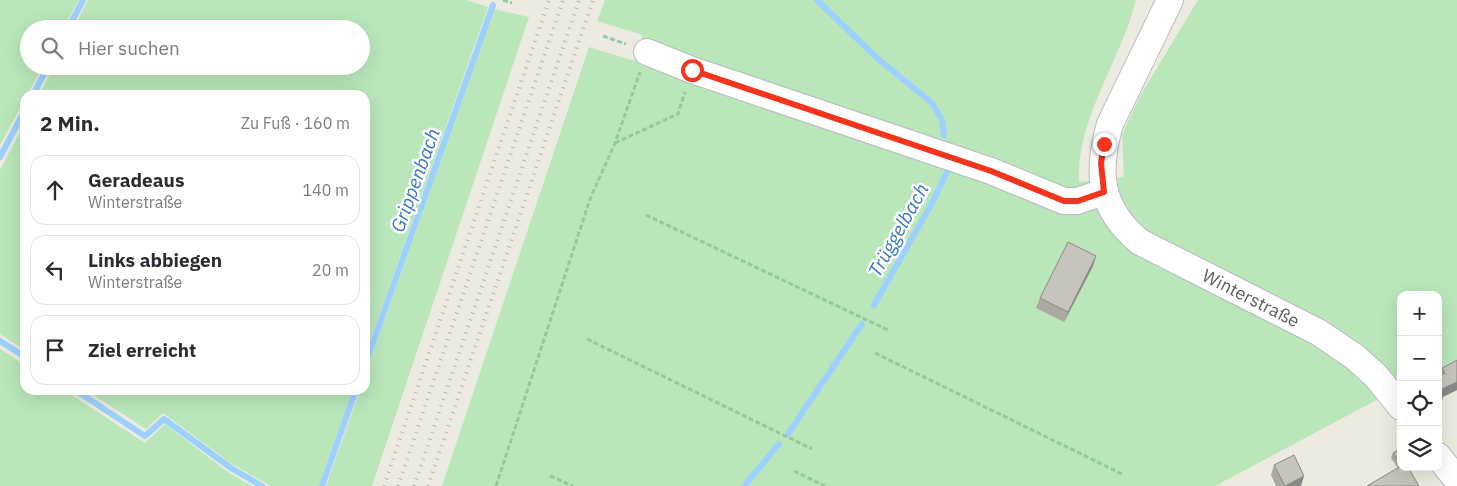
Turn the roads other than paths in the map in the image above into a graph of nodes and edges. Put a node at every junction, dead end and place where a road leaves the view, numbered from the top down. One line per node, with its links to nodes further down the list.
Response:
1 (1170, 0): 3 (street, Winterstraße)
2 (647, 52): 3 (street)
3 (1104, 192): 4 (street, Winterstraße)
4 (1397, 402)
5 (1442, 461): 6 (street)
6 (1457, 480)

